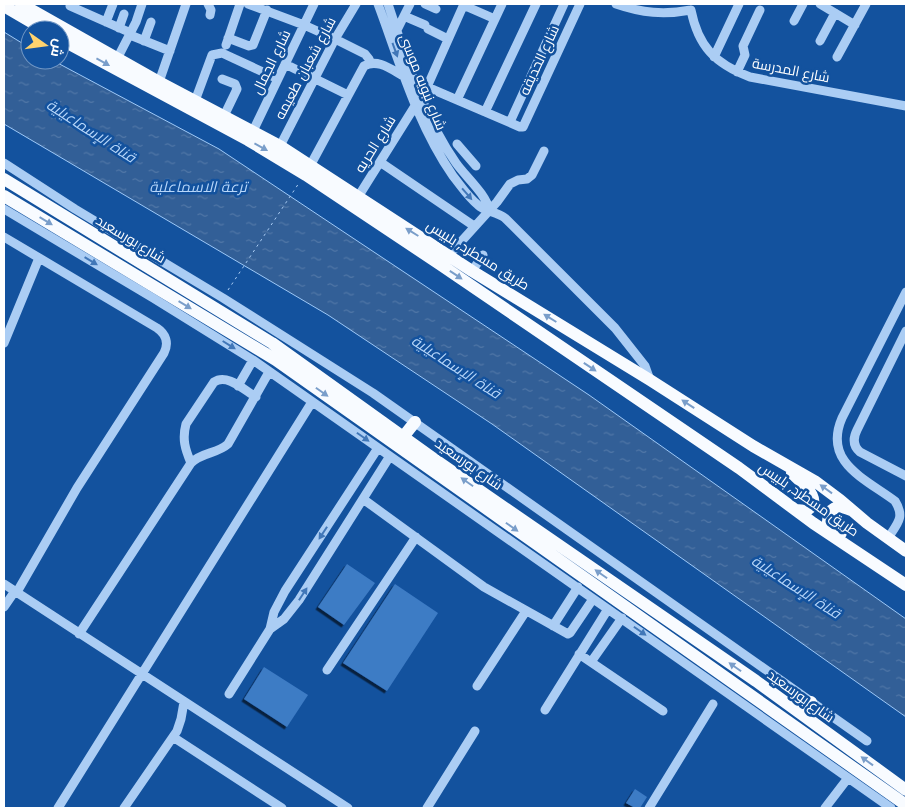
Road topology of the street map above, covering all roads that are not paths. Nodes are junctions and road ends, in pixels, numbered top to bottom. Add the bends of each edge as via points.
1 (113, 4) edge
2 (142, 4) edge
3 (186, 4) edge
4 (208, 4) edge
5 (240, 4) edge
6 (248, 4) edge
7 (314, 4) edge
8 (356, 4) edge
9 (378, 4) edge
10 (388, 4) edge
11 (410, 4) edge
12 (425, 4) edge
13 (463, 4) edge
14 (502, 4) edge
15 (536, 4) edge
16 (564, 4) edge
17 (580, 4) edge
18 (616, 4) edge
19 (738, 4) edge
20 (803, 4) edge
21 (820, 4) edge
22 (865, 4) edge
23 (28, 5) edge
24 (4, 6) edge
25 (74, 6) edge
26 (694, 7) edge
27 (436, 8) dead end
28 (644, 8) edge
29 (267, 10) junction
30 (760, 10) dead end
31 (835, 13) junction
32 (124, 14) dead end
33 (210, 15) dead end
34 (404, 16) junction
35 (494, 19) junction
36 (28, 20) edge
37 (794, 21) dead end
38 (106, 22) junction
39 (151, 22) dead end
40 (304, 25) junction
41 (855, 25) junction
42 (119, 28) junction
43 (397, 30) junction
44 (130, 34) junction
45 (335, 39) junction
46 (448, 39) junction
47 (144, 41) junction
48 (820, 41) dead end
49 (70, 44) edge
50 (170, 51) junction
51 (714, 57) junction
52 (837, 57) dead end
53 (117, 59) junction
54 (370, 63) junction
55 (286, 64) junction
56 (737, 72) junction
57 (404, 76) junction
58 (315, 78) junction
59 (222, 79) dead end
60 (278, 80) junction
61 (159, 82) junction
62 (422, 88) junction
63 (348, 95) junction
64 (457, 100) junction
65 (196, 101) junction
66 (415, 106) junction
67 (906, 106) edge
68 (485, 112) junction
69 (224, 116) junction
70 (510, 122) junction
71 (253, 131) junction
72 (457, 144) dead end
73 (280, 146) junction
74 (544, 151) dead end
75 (467, 156) junction
76 (380, 162) junction
77 (4, 164) edge
78 (456, 164) junction
79 (310, 166) junction
80 (476, 166) dead end
81 (4, 179) edge
82 (4, 196) edge
83 (358, 197) junction
84 (4, 209) edge
85 (489, 210) junction
86 (474, 226) junction
87 (4, 237) edge
88 (448, 255) junction
89 (483, 255) dead end
90 (39, 258) junction
91 (472, 270) junction
92 (906, 292) edge
93 (906, 331) edge
94 (4, 343) edge
95 (253, 360) junction
96 (269, 372) junction
97 (650, 380) junction
98 (238, 386) junction
99 (256, 397) junction
100 (312, 402) junction
101 (415, 422) junction
102 (403, 437) junction
103 (378, 448) junction
104 (390, 456) junction
105 (191, 463) junction
106 (789, 467) junction
107 (906, 476) edge
108 (363, 498) junction
109 (906, 504) edge
110 (340, 507) junction
111 (796, 510) junction
112 (851, 510) junction
113 (352, 515) junction
114 (903, 519) edge
115 (416, 538) junction
116 (888, 538) junction
117 (906, 551) edge
118 (859, 552) junction
119 (4, 584) edge
120 (906, 585) edge
121 (578, 588) junction
122 (16, 592) junction
123 (593, 598) junction
124 (4, 607) edge
125 (608, 609) junction
126 (526, 611) junction
127 (622, 618) junction
128 (553, 626) junction
129 (270, 629) junction
130 (80, 634) junction
131 (579, 654) junction
132 (591, 662) junction
133 (327, 670) dead end
134 (142, 675) junction
135 (477, 686) dead end
136 (229, 694) dead end
137 (184, 702) junction
138 (812, 702) junction
139 (713, 704) dead end
140 (545, 710) dead end
141 (664, 711) dead end
142 (803, 715) junction
143 (475, 731) dead end
144 (173, 737) junction
145 (867, 741) dead end
146 (848, 778) junction
147 (906, 790) edge
148 (906, 805) edge
149 (58, 808) edge
150 (124, 808) edge
151 (282, 808) edge
152 (348, 808) edge
153 (426, 808) edge
154 (649, 808) edge
155 (825, 808) edge
156 (891, 808) edge

1 - 38 street
2 - 44 street
3 - 50 street
4 - 33 street
5 - 29 street via 227,41 252,45
6 - 29 street
7 - 40 street, شارع الجمال
8 - 45 street, شارع شعبان طعيمه
9 -> 57 street, شارع نبويه موسى
10 - 43 street, شارع نبويه موسى
11 - 34 street
12 - 27 street
13 - 35 street
13 - 46 street
14 - 35 street
15 - 68 street
16 - 70 street
17 - 70 street, شارع الحديقه via 523,127
18 - 28 street, شارع المدرسة
19 - 51 street
20 - 37 street
21 - 31 street
22 - 41 street
23 - 53 main road, طريق مسطرد, بلبيس
24 - 36 main road
25 - 38 street
26 - 28 street, شارع المدرسة via 658,14
26 - 51 street, شارع المدرسة via 694,27 702,44
29 - 40 street
30 - 56 street via 743,46 745,54
31 - 41 street
31 - 48 street
32 - 42 street
34 - 43 street
34 - 46 street
35 - 64 street
38 - 42 street
39 - 47 street
40 - 45 street
40 - 55 street, شارع الجمال
41 - 52 street
42 - 44 street
43 - 62 street, شارع نبويه موسى
44 - 47 street
44 - 53 street
45 - 54 street via 365,54
45 - 58 street, شارع شعبان طعيمه
46 - 62 street
47 - 50 street
49 -> 111 main road, طريق مسطرد, بلبيس via 298,170 442,265
50 - 61 street
51 - 56 street, شارع المدرسة
53 - 61 main road, طريق مسطرد, بلبيس
54 - 57 street via 378,63
54 - 63 street via 364,66
55 - 58 street
55 - 60 street, شارع الجمال
56 - 67 street, شارع المدرسة
57 - 66 street, شارع نبويه موسى
58 - 63 street
58 - 73 street, شارع شعبان طعيمه
59 - 69 street via 237,87
60 - 65 street via 222,53 212,55
60 - 71 street, شارع الجمال
61 - 65 main road, طريق مسطرد, بلبيس
62 - 64 street
62 - 78 street, شارع نبويه موسى via 428,116
63 - 79 street
64 - 68 street
65 - 69 main road, طريق مسطرد, بلبيس
66 - 76 street, شارع الحريه
66 -> 85 street, شارع نبويه موسى via 428,136 463,190 478,206
68 - 70 street
69 - 71 main road, طريق مسطرد, بلبيس
71 - 73 main road, طريق مسطرد, بلبيس
72 - 75 street
73 - 79 main road, طريق مسطرد, بلبيس
74 - 85 street via 532,175 510,184
75 - 78 street
75 - 80 street
76 - 83 street, شارع الحريه
76 - 86 street
77 - 101 street via 223,298
78 - 85 street, شارع نبويه موسى via 486,201
79 - 83 main road, طريق مسطرد, بلبيس
81 - 102 main road, شارع بورسعيد via 251,330
82 -> 148 main road, شارع بورسعيد via 276,360
88 -> 83 main road, طريق مسطرد, بلبيس
84 -> 95 street
85 - 86 street
85 - 97 street, شارع نبويه موسى via 505,218 626,340 645,366
86 - 88 street
87 - 90 street
88 - 91 main road, طريق مسطرد, بلبيس
89 - 91 street
90 - 94 street
90 - 122 street via 160,330 166,345
97 -> 91 main road, طريق مسطرد, بلبيس
92 - 114 street via 842,418 836,442 846,464 895,501
93 - 107 street via 857,430 854,443 860,452
95 - 96 street
95 - 98 street
96 - 99 street
96 - 100 street
106 -> 97 main road, طريق مسطرد, بلبيس
98 - 99 street
98 - 105 street via 226,379 216,380 186,424 184,443
99 - 105 street via 228,444
100 -> 103 street
100 - 134 street
101 - 102 main road
101 - 138 street
142 -> 102 main road, شارع بورسعيد
103 - 104 street
103 - 110 street
104 - 108 street
104 - 121 street
105 - 130 street
106 - 111 main road via 814,500 806,511
112 -> 106 main road, طريق مسطرد, بلبيس via 822,486
108 - 113 street
108 - 115 street
109 - 114 street
110 - 113 street
110 -> 129 street via 285,591 274,612
111 - 118 main road, طريق مسطرد, بلبيس
112 - 116 main road, طريق مسطرد, بلبيس
112 - 118 main road via 841,506 832,509 828,522
129 -> 113 street via 292,610
114 - 116 street
115 - 126 street via 484,587
115 - 133 street
116 - 117 main road, طريق مسطرد, بلبيس
118 - 120 main road, طريق مسطرد, بلبيس
119 - 122 street
121 - 123 street
121 - 128 street
122 - 124 street
122 - 130 street
123 - 125 street
123 - 128 street via 570,633
125 - 127 street
125 - 131 street
126 - 128 street
126 - 135 street
127 - 132 street
127 -> 146 street
129 - 136 street
130 - 134 street
131 - 132 street
131 - 140 street
132 - 141 street
134 - 137 street
134 - 149 street
137 - 144 street
137 - 152 street
138 - 142 main road
138 - 145 street
139 - 154 street
147 -> 142 main road, شارع بورسعيد
143 - 153 street
144 - 150 street
144 - 151 street
146 - 155 street
146 - 156 street

